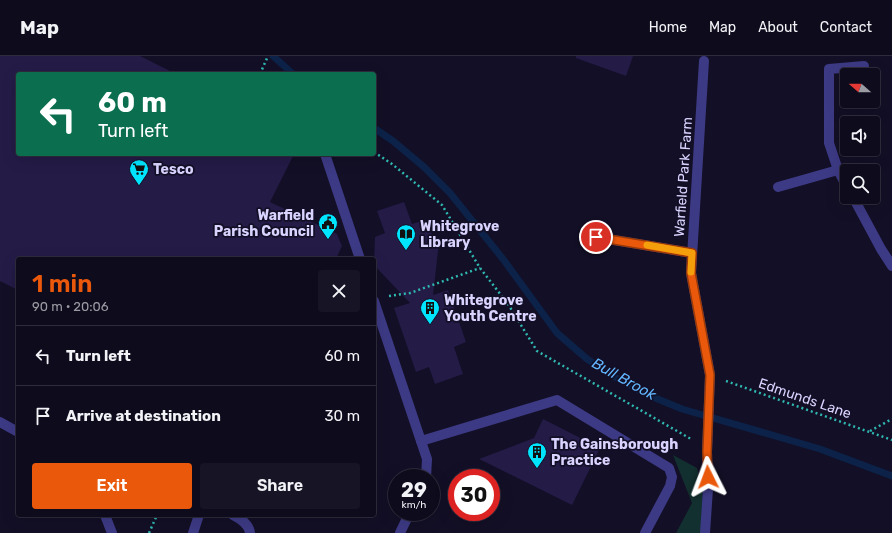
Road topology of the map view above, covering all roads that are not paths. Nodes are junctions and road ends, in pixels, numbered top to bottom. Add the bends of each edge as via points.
1 (704, 61) dead end
2 (864, 66) dead end
3 (326, 156) edge
4 (838, 170) junction
5 (840, 174) edge
6 (778, 187) dead end
7 (857, 204) edge
8 (596, 237) dead end
9 (692, 253) junction
10 (359, 257) edge
11 (892, 266) edge
12 (376, 307) edge
13 (0, 422) edge
14 (16, 431) edge
15 (421, 441) junction
16 (426, 469) edge
17 (105, 517) edge
18 (198, 517) edge
19 (237, 517) edge
20 (406, 521) edge
21 (112, 533) edge
22 (193, 533) edge
23 (250, 533) edge
24 (400, 533) edge
25 (645, 533) edge
26 (705, 533) edge

1 - 9 street, Warfield Park Farm
2 - 4 street via 829,68 829,143
3 - 10 street
4 - 5 street
4 - 6 street
7 - 11 street via 880,249
8 - 9 street
9 - 26 street, Warfield Park Farm via 691,273 710,375
12 - 15 street
13 - 14 street
15 - 16 street via 427,459
15 - 25 street via 557,400 670,468 670,486
17 - 21 street
18 - 22 street
19 - 23 street via 245,523
20 - 24 street

